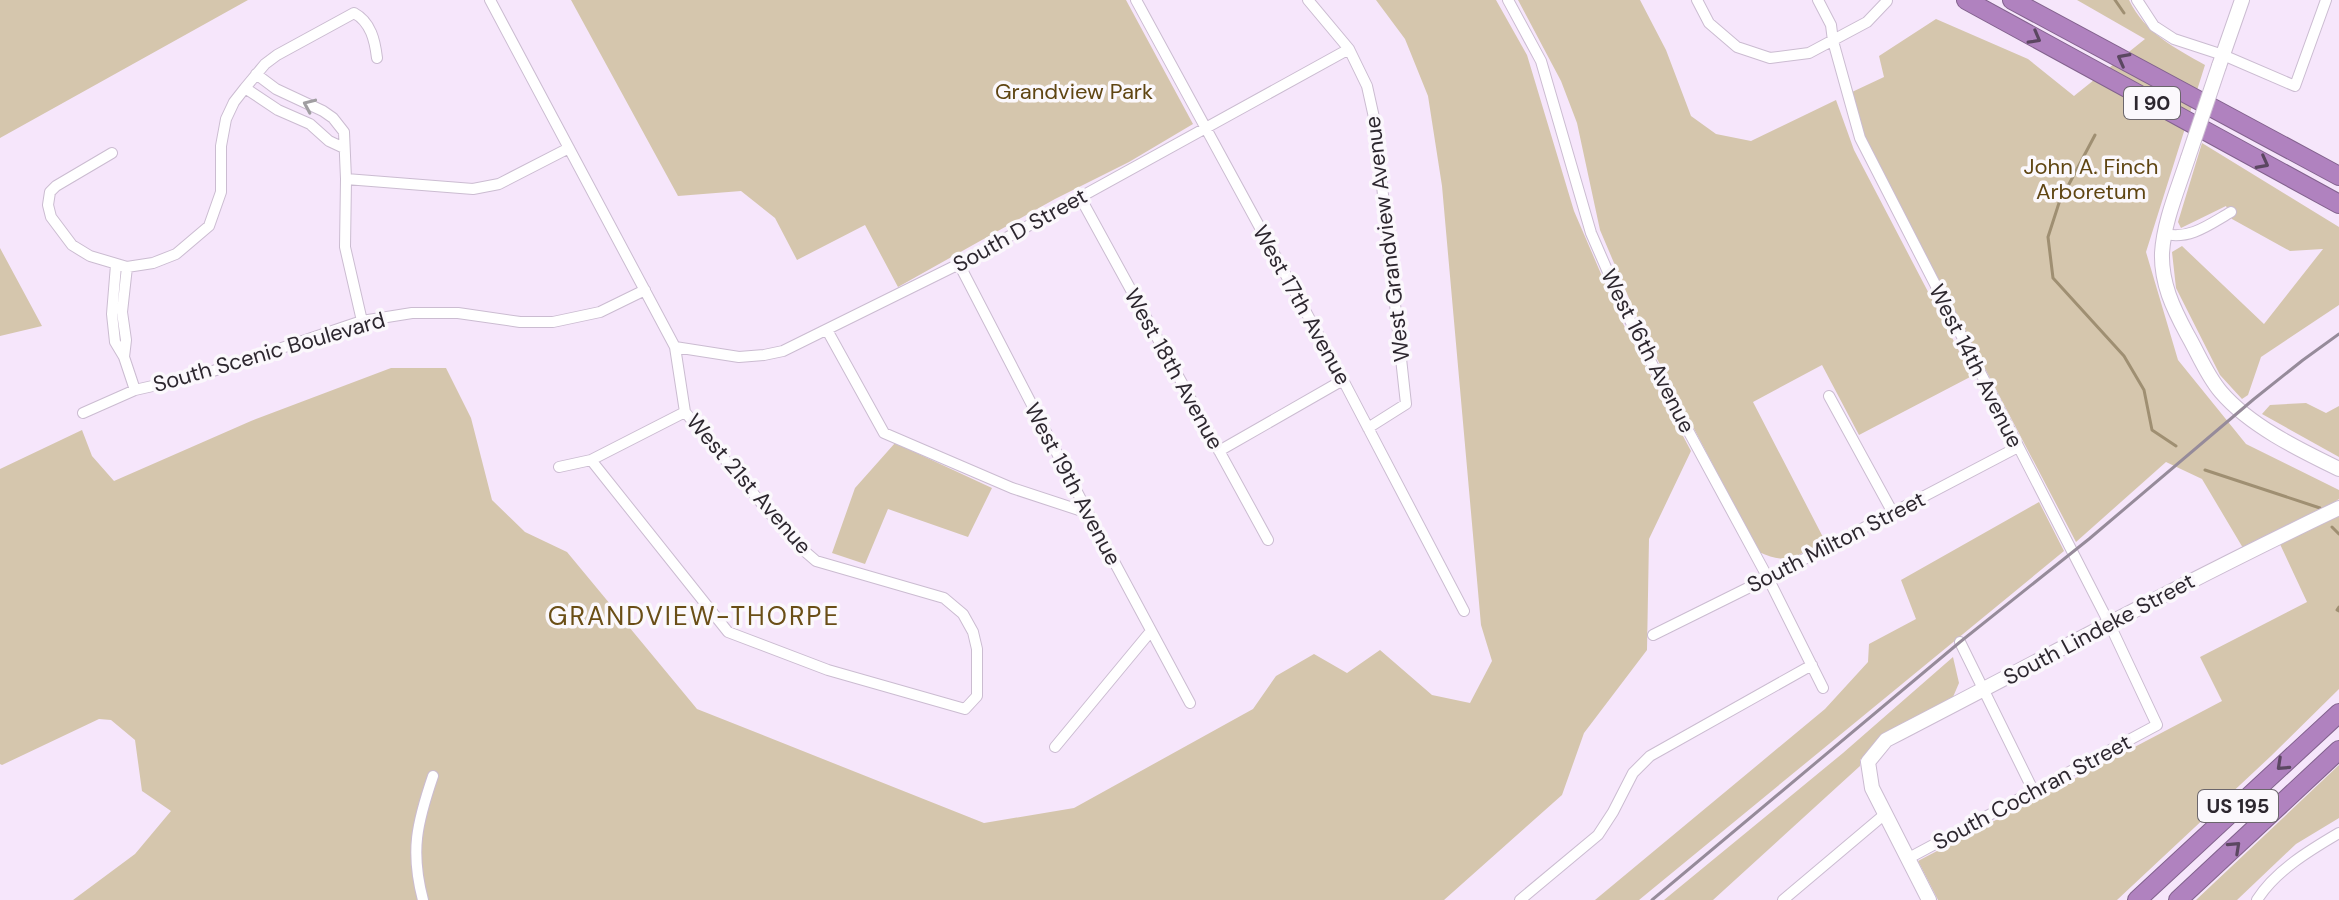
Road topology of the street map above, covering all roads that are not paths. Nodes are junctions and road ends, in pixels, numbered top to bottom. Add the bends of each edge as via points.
1 (490, 0) edge
2 (1136, 0) edge
3 (1308, 0) edge
4 (1508, 0) edge
5 (1697, 0) edge
6 (1818, 0) edge
7 (1966, 0) edge
8 (2012, 0) edge
9 (2137, 0) edge
10 (2242, 0) edge
11 (2326, 0) edge
12 (1887, 1) edge
13 (1833, 41) junction
14 (1349, 49) junction
15 (377, 58) dead end
16 (2221, 60) junction
17 (256, 74) junction
18 (245, 88) junction
19 (1205, 128) junction
20 (344, 148) junction
21 (569, 148) junction
22 (112, 153) dead end
23 (2339, 176) edge
24 (346, 179) junction
25 (1080, 197) junction
26 (2339, 204) edge
27 (2231, 212) dead end
28 (2165, 234) junction
29 (959, 264) junction
30 (122, 266) junction
31 (645, 290) junction
32 (362, 321) junction
33 (827, 330) junction
34 (675, 347) junction
35 (1343, 380) junction
36 (135, 390) junction
37 (1829, 396) dead end
38 (685, 412) junction
39 (83, 413) dead end
40 (1368, 428) junction
41 (2018, 447) junction
42 (1219, 451) junction
43 (591, 460) junction
44 (559, 467) dead end
45 (2339, 469) edge
46 (2339, 508) edge
47 (1088, 513) junction
48 (1893, 513) junction
49 (1268, 540) dead end
50 (1768, 578) junction
51 (1464, 611) dead end
52 (2110, 625) junction
53 (1151, 631) junction
54 (1653, 635) dead end
55 (1960, 642) dead end
56 (1812, 665) junction
57 (1823, 688) dead end
58 (1984, 689) junction
59 (1190, 703) dead end
60 (2339, 713) edge
61 (2157, 725) joint
62 (1055, 747) dead end
63 (2339, 750) edge
64 (433, 776) dead end
65 (2033, 790) junction
66 (1885, 814) junction
67 (2339, 833) edge
68 (1907, 859) junction
69 (423, 900) edge
70 (1520, 900) edge
71 (1783, 900) edge
72 (1929, 900) edge
73 (2137, 900) edge
74 (2178, 900) edge
75 (2257, 900) edge

1 - 21 street, West 21st Avenue
2 - 19 street, West 17th Avenue
3 - 14 street, West Grandview Avenue
4 - 50 street, West 16th Avenue via 1541,61 1591,233 1621,302
5 - 13 street via 1709,23 1737,47 1770,58 1809,53
6 - 13 street, West 14th Avenue
7 -> 26 highway, I 90
23 -> 8 highway, I 90
9 - 16 street via 2154,26
10 - 16 street
11 - 16 street via 2295,86
12 - 13 street via 1867,22
13 - 41 street, West 14th Avenue via 1860,138
14 - 19 street, South D Street
14 - 40 street, West Grandview Avenue via 1367,86 1375,122 1406,404
15 - 17 street via 366,21 354,13 277,55
16 - 28 street, bridge
17 - 18 street
20 -> 17 street via 344,132 333,118
18 - 20 street
18 - 30 street via 226,119 221,192 209,226 176,254
19 - 25 street, South D Street
19 - 35 street, West 17th Avenue
20 - 24 street
21 - 24 street via 499,184 473,189
21 - 31 street, West 21st Avenue
22 - 30 street via 56,186 48,205 72,245
24 - 32 street via 345,247
25 - 29 street, South D Street
25 - 42 street, West 18th Avenue
27 - 28 street via 2189,235
28 - 45 street via 2162,266 2168,293 2216,385 2281,439
29 - 33 street, South D Street
29 - 47 street, West 19th Avenue
30 - 36 street via 112,314 115,342
31 - 32 street, South Scenic Boulevard via 600,312 553,322 458,313
31 - 34 street, West 21st Avenue
32 - 36 street, South Scenic Boulevard via 201,375
33 - 34 street, South D Street via 764,355 739,357
33 - 47 street via 884,433 1012,488
34 - 38 street, West 21st Avenue
35 - 40 street, West 17th Avenue
35 - 42 street
36 - 39 street, South Scenic Boulevard
37 - 48 street
38 - 43 street
38 - 43 street, West 21st Avenue via 816,561 944,598 963,614 977,649 977,696 965,709 828,670 728,632
40 - 51 street, West 17th Avenue
41 - 48 street, South Milton Street
41 - 52 street, West 14th Avenue
42 - 49 street, West 18th Avenue
43 - 44 street
46 - 52 street, South Lindeke Street
47 - 53 street, West 19th Avenue
48 - 50 street, South Milton Street
50 - 54 street, South Milton Street
50 - 56 street, West 16th Avenue
52 - 58 street, South Lindeke Street
52 - 61 street, West 14th Avenue
53 - 59 street, West 19th Avenue
53 - 62 street
55 - 58 street
56 - 57 street, West 16th Avenue
56 - 70 street via 1650,756 1633,773 1598,835
58 - 65 street
58 - 66 street, South Lindeke Street via 1886,740 1868,762 1872,788
60 -> 73 highway, US 195
61 - 65 street, South Cochran Street
74 -> 63 highway, US 195
64 - 69 street via 416,829 416,876
65 - 68 street, South Cochran Street
66 - 68 street
66 - 71 street
67 - 75 street via 2294,863
68 - 72 street

